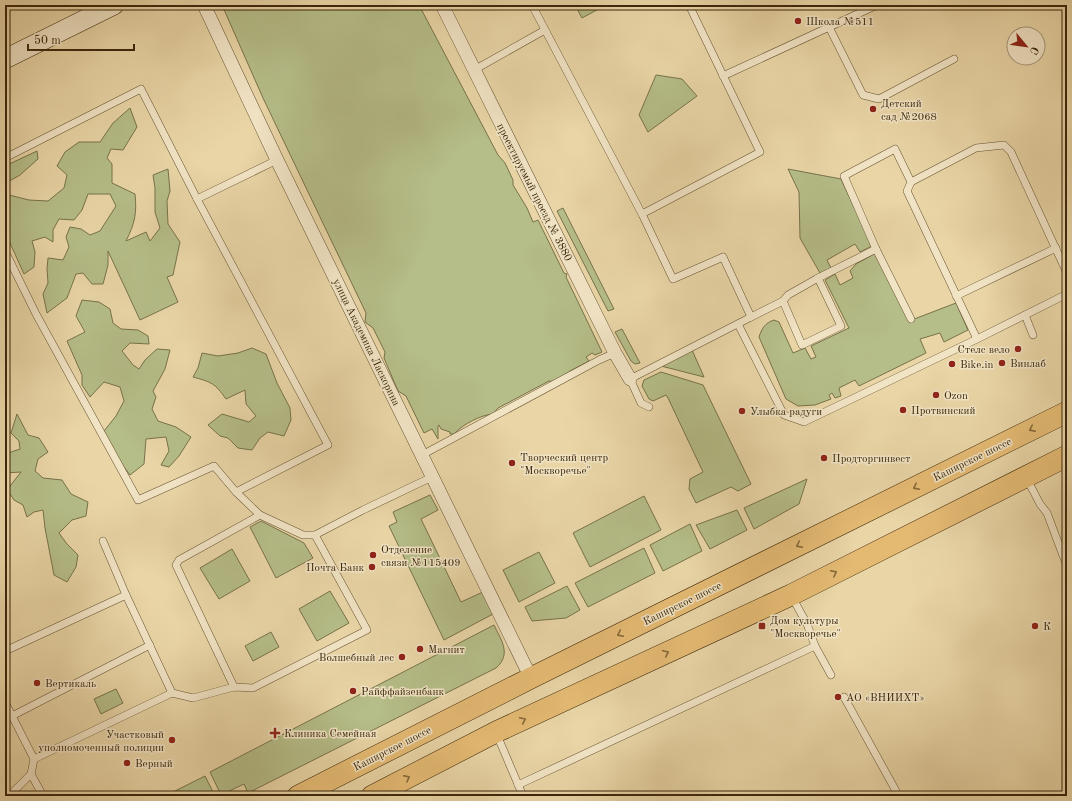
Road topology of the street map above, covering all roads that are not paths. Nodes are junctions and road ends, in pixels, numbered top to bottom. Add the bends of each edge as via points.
1 (114, 5) edge
2 (204, 5) edge
3 (442, 5) edge
4 (532, 5) edge
5 (689, 5) edge
6 (877, 5) edge
7 (829, 27) junction
8 (545, 30) junction
9 (5, 59) edge
10 (954, 59) dead end
11 (474, 70) junction
12 (723, 76) junction
13 (5, 158) edge
14 (277, 160) junction
15 (911, 182) junction
16 (197, 199) junction
17 (642, 214) junction
18 (1056, 248) junction
19 (876, 249) junction
20 (5, 251) edge
21 (1067, 273) edge
22 (818, 278) junction
23 (1067, 294) edge
24 (956, 296) junction
25 (783, 301) junction
26 (1025, 315) junction
27 (751, 317) junction
28 (911, 319) dead end
29 (738, 324) junction
30 (1032, 335) dead end
31 (977, 339) junction
32 (615, 353) junction
33 (630, 379) junction
34 (649, 407) dead end
35 (1067, 412) edge
36 (422, 455) junction
37 (1067, 456) edge
38 (432, 477) junction
39 (1026, 477) junction
40 (236, 492) junction
41 (260, 515) junction
42 (315, 535) junction
43 (103, 541) dead end
44 (1067, 566) edge
45 (791, 594) junction
46 (126, 595) junction
47 (150, 645) junction
48 (815, 646) junction
49 (5, 651) edge
50 (831, 675) dead end
51 (531, 678) junction
52 (234, 687) junction
53 (172, 693) junction
54 (844, 697) dead end
55 (5, 702) edge
56 (12, 716) junction
57 (496, 732) junction
58 (34, 759) junction
59 (31, 774) junction
60 (518, 785) junction
61 (896, 791) dead end
62 (8, 796) edge
63 (43, 796) edge
64 (298, 796) edge
65 (372, 796) edge
66 (522, 796) edge

1 - 9 main road
2 - 14 street, улица Академика Ласкорина
3 - 11 street, проектируемый проезд № 3880
4 - 8 lane
5 - 12 lane
6 - 7 lane
7 - 10 lane via 864,95 879,99
7 - 12 lane
8 - 11 lane
8 - 17 lane
11 - 32 street, проектируемый проезд № 3880
12 - 17 lane via 760,152
13 - 16 lane via 141,89
14 - 16 lane
14 - 36 street, улица Академика Ласкорина
15 - 18 lane via 976,148 1004,145 1011,152
15 - 19 lane via 895,149 844,176
15 - 24 lane via 907,191
16 - 40 lane via 328,445
17 - 27 lane via 673,278 723,257
18 - 21 lane
18 - 24 lane
19 - 22 lane
19 - 28 lane
20 - 40 lane via 36,314 138,500 214,466
22 - 25 lane via 788,295
22 - 25 lane via 841,326 802,345
23 - 26 lane
24 - 31 lane
25 - 27 lane
26 - 30 lane
26 - 31 lane
27 - 29 lane
29 - 31 lane via 784,414 804,422
29 - 33 lane
32 - 33 street, проектируемый проезд № 3880
32 - 36 lane
33 - 34 lane via 641,403
35 -> 51 main road, Каширское шоссе
36 - 38 street, улица Академика Ласкорина
37 - 39 main road
38 - 42 lane
38 - 51 street, улица Академика Ласкорина
39 - 44 lane via 1047,513
45 -> 39 main road
40 - 41 lane
41 - 42 lane via 303,535
41 - 52 lane via 179,560 176,565
42 - 52 lane via 367,630 253,688
43 - 46 lane
45 - 48 lane
57 -> 45 main road
46 - 47 lane
46 - 49 lane
47 - 53 lane
47 - 56 lane
48 - 50 lane
48 - 60 lane
51 - 64 main road, Каширское шоссе
52 - 53 lane via 193,698
53 - 58 lane
54 - 61 lane
55 - 56 lane
56 - 58 lane
57 - 60 lane
65 -> 57 main road
58 - 59 lane
59 - 62 lane
59 - 63 lane
60 - 66 lane

